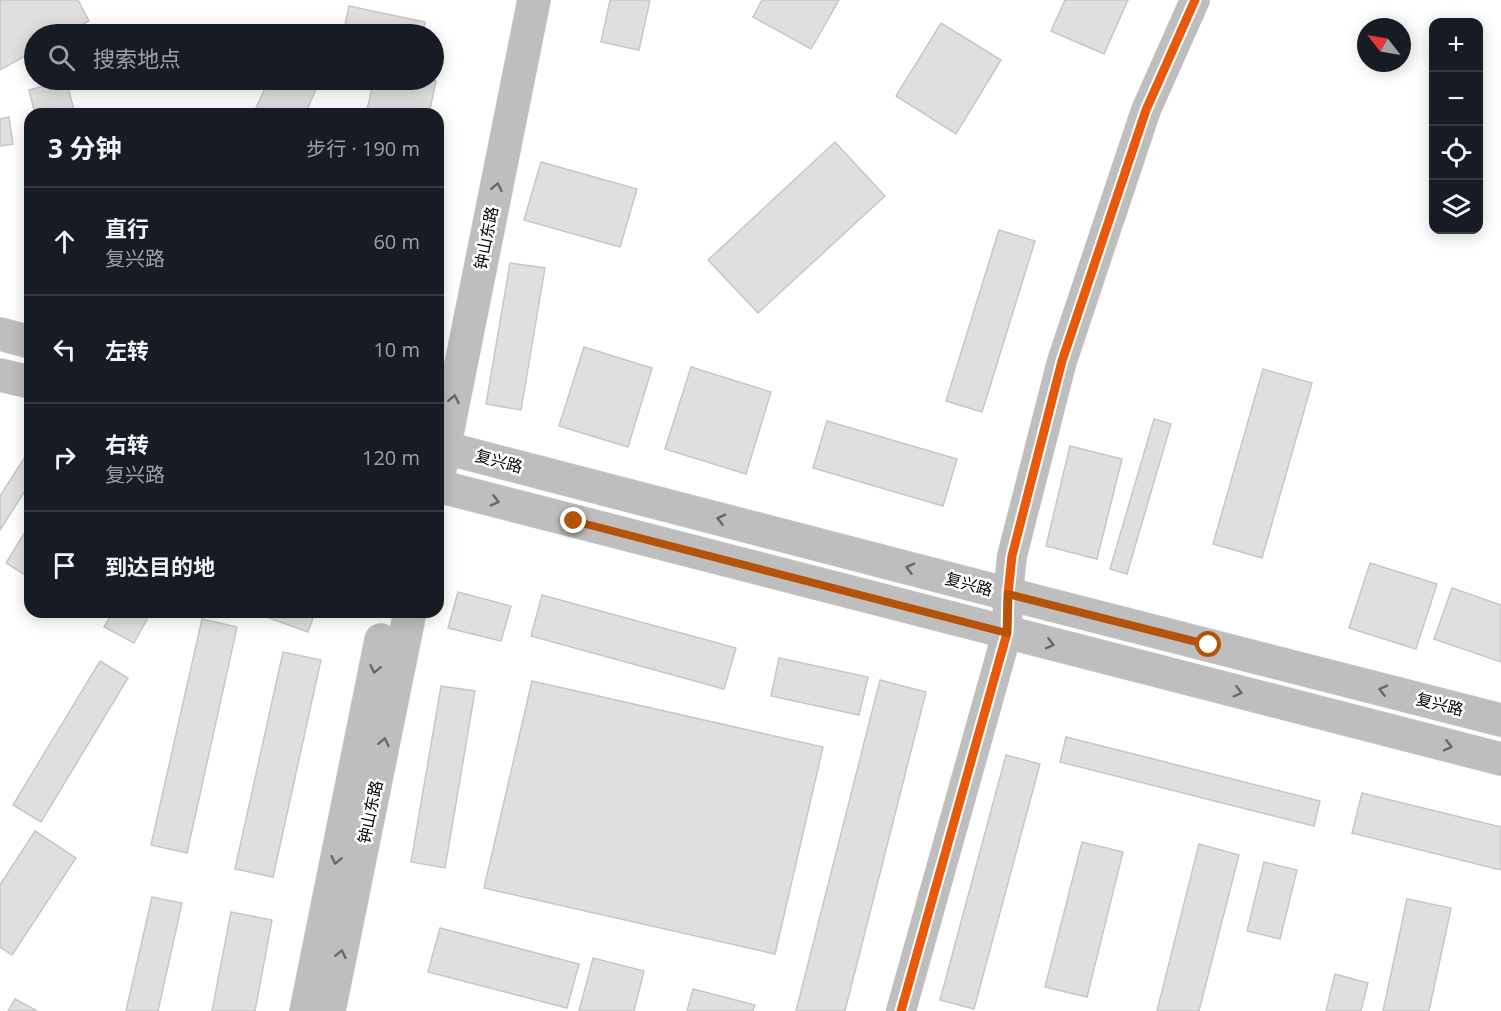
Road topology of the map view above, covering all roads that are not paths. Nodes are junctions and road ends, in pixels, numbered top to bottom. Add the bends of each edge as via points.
1 (512, 0) edge
2 (534, 0) edge
3 (1195, 0) edge
4 (0, 334) edge
5 (444, 339) edge
6 (24, 340) edge
7 (0, 375) edge
8 (24, 381) edge
9 (444, 438) edge
10 (444, 458) edge
11 (444, 488) edge
12 (1008, 594) junction
13 (386, 618) edge
14 (409, 618) edge
15 (1007, 633) junction
16 (1501, 720) edge
17 (1501, 759) edge
18 (306, 1011) edge
19 (329, 1011) edge
20 (901, 1011) edge

1 - 5 main road, 钟山东路
9 -> 2 main road, 钟山东路
3 - 12 street via 1146,110 1062,361 1012,556
4 - 6 main road
7 - 8 main road
12 -> 10 main road, 复兴路
11 -> 15 main road
12 - 15 street
16 -> 12 main road, 复兴路
13 -> 18 main road, 钟山东路
19 -> 14 main road, 钟山东路
15 -> 17 main road
15 - 20 street

